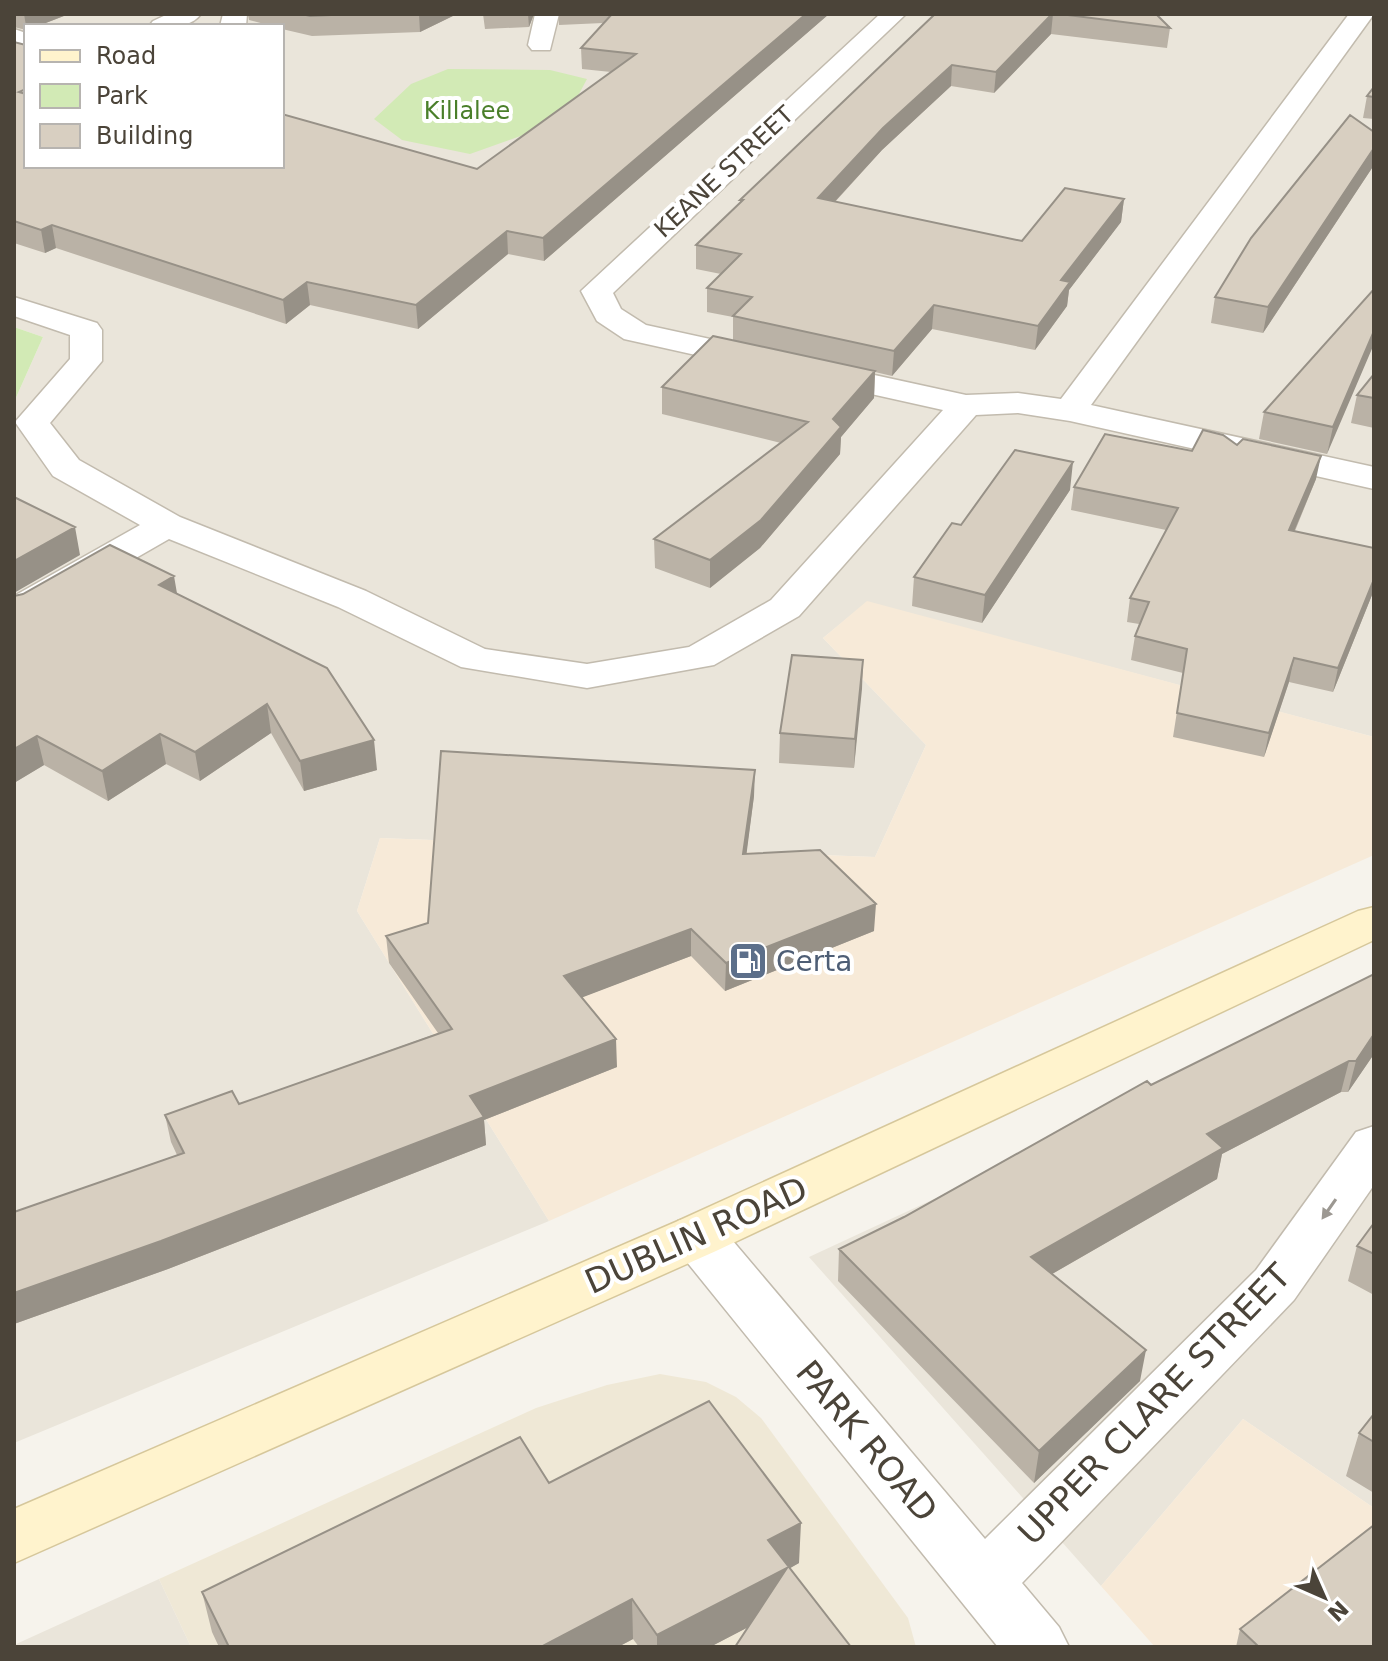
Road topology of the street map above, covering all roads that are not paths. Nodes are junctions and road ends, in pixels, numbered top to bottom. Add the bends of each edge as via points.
1 (189, 14) edge
2 (547, 14) edge
3 (894, 14) edge
4 (1362, 14) edge
5 (166, 24) edge
6 (541, 45) dead end
7 (14, 306) edge
8 (966, 405) junction
9 (1070, 411) junction
10 (1374, 478) edge
11 (167, 525) junction
12 (14, 612) edge
13 (1374, 922) edge
14 (1374, 1145) edge
15 (697, 1236) junction
16 (14, 1537) edge
17 (984, 1581) junction
18 (1037, 1647) edge

1 - 5 street
2 - 6 street
3 - 8 street, KEANE STREET via 597,291 608,314 635,332
4 - 9 street
7 - 11 street via 86,330 86,361 32,422 66,468
8 - 9 street via 1018,403
8 - 11 street via 785,608 700,657 587,676 475,659 352,599
9 - 10 street
11 - 12 street
13 - 15 main road, DUBLIN ROAD
14 -> 17 street, UPPER CLARE STREET via 1275,1285
15 - 16 main road, DUBLIN ROAD
15 - 17 street, PARK ROAD
17 - 18 street, PARK ROAD

